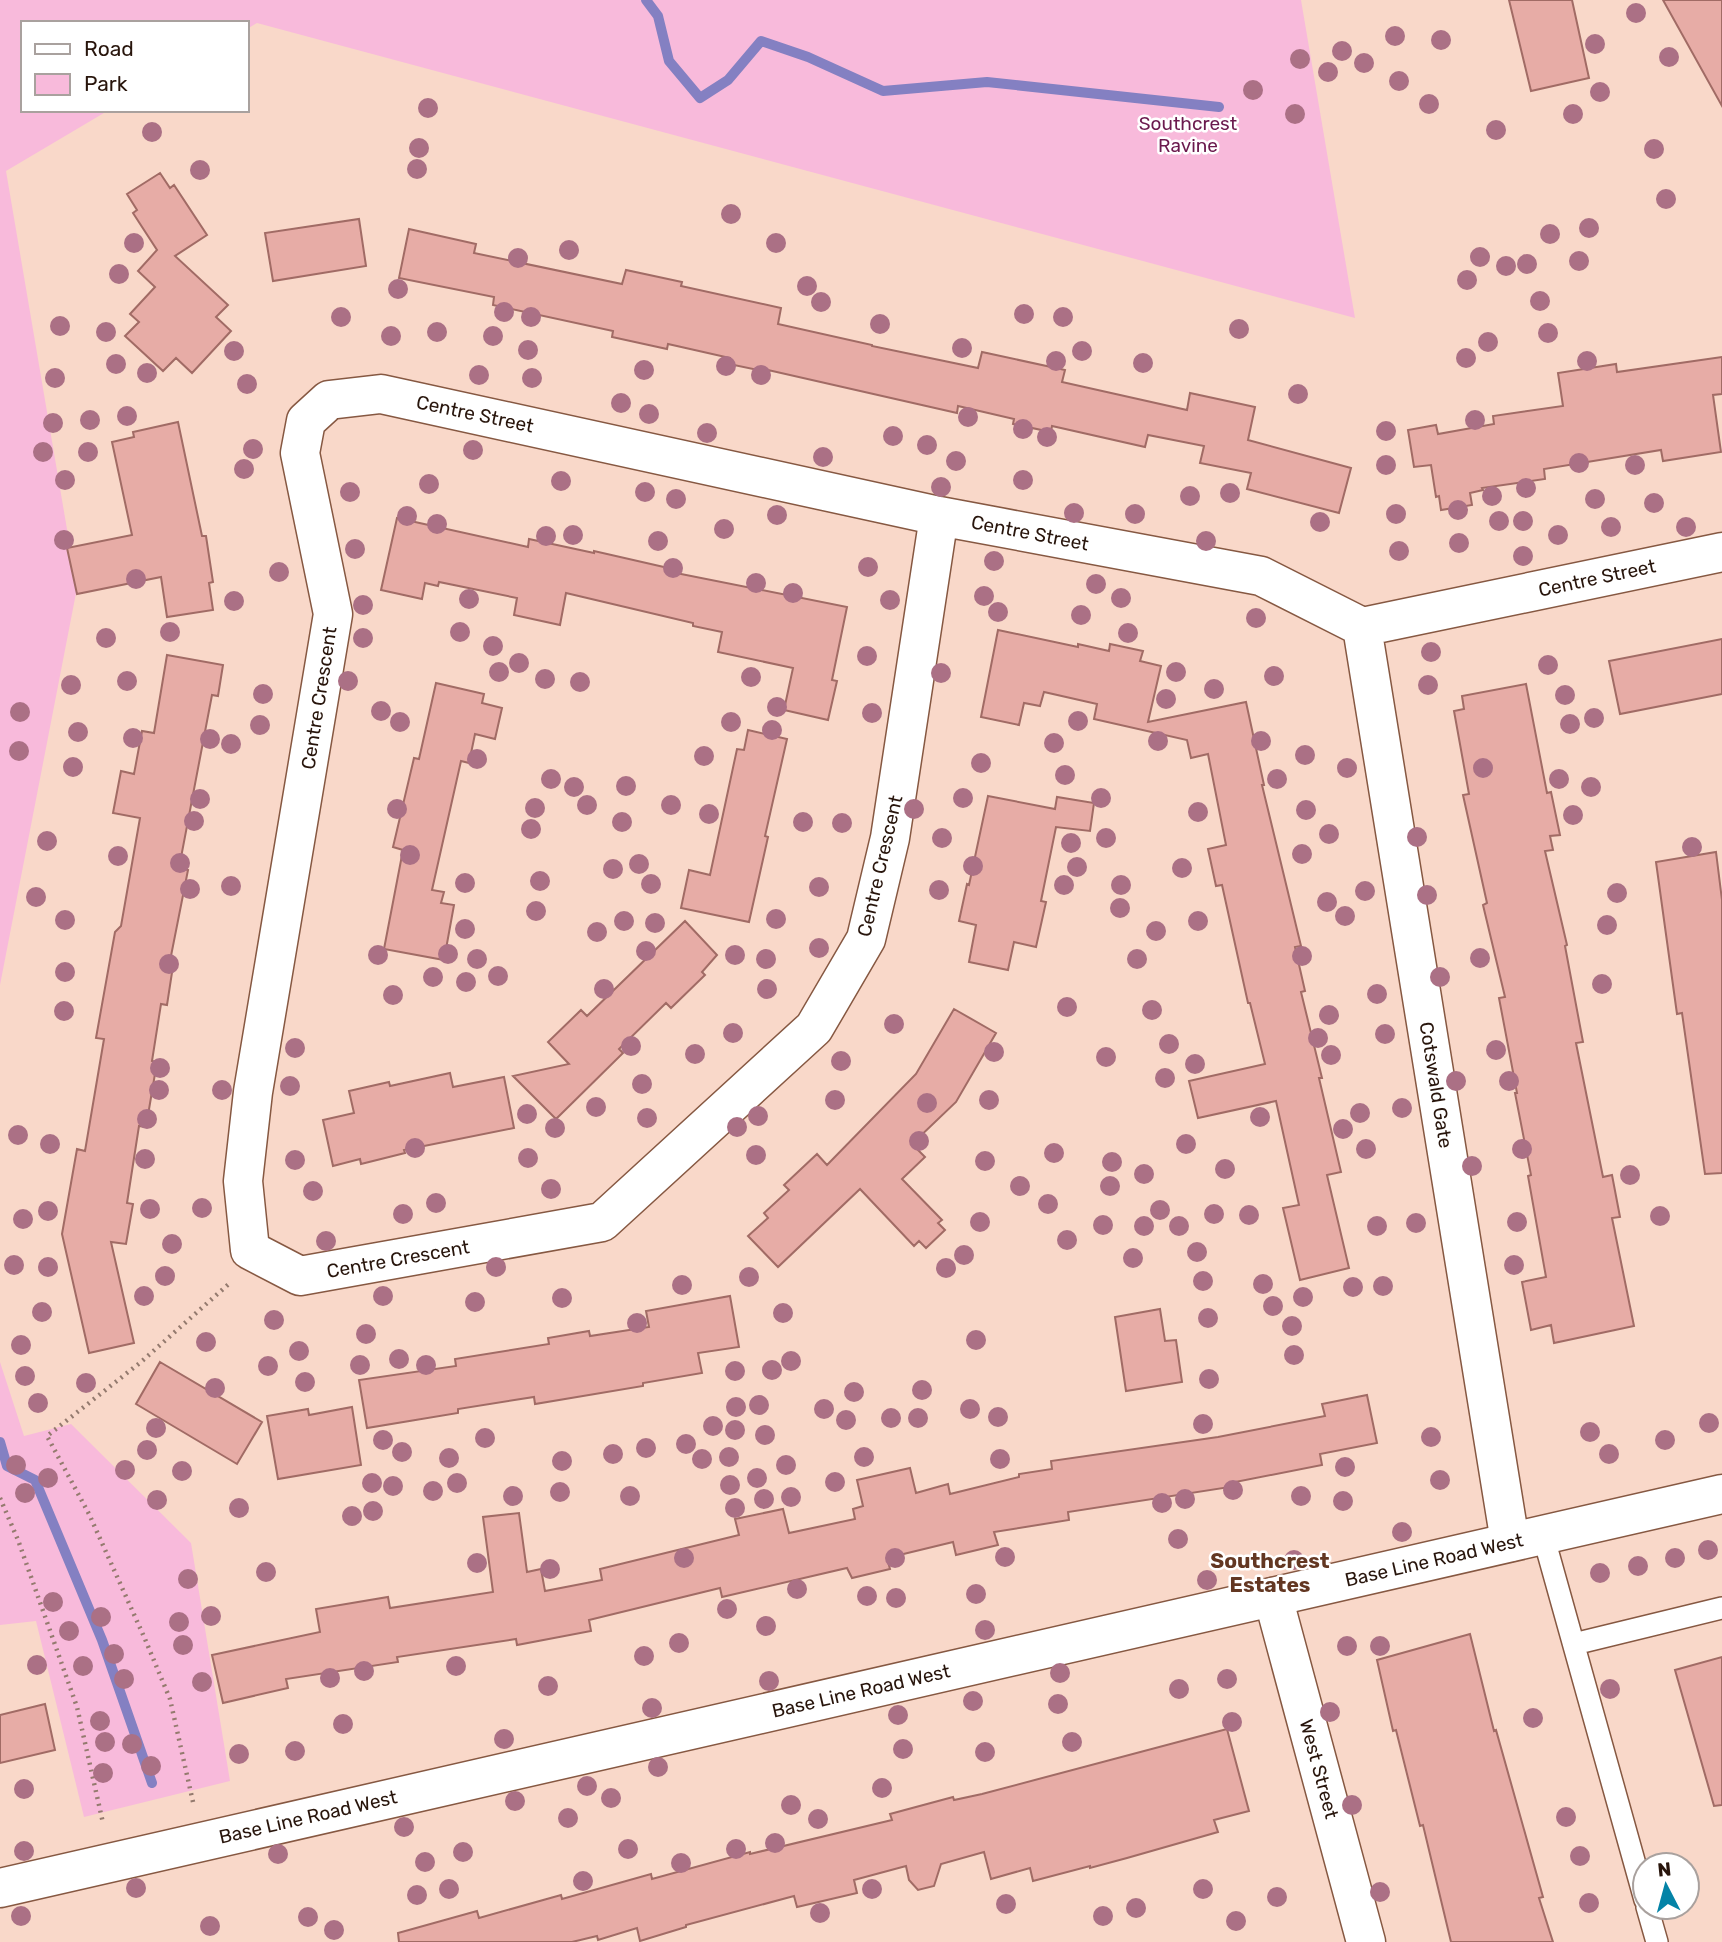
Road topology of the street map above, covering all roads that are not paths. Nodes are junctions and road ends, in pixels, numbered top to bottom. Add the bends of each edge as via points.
1 (329, 400) joint
2 (939, 516) junction
3 (1722, 552) edge
4 (1362, 627) junction
5 (1722, 1494) edge
6 (1527, 1539) junction
7 (1273, 1597) junction
8 (1722, 1608) edge
9 (1574, 1643) junction
10 (1632, 1851) edge
11 (0, 1888) edge
12 (1651, 1921) edge
13 (1366, 1942) edge
14 (1657, 1942) edge

1 - 2 street, Centre Street via 381,394
1 - 2 street, Centre Crescent via 306,421 300,453 333,614 253,1092 243,1181 250,1250 300,1276 602,1222 814,1028 866,939 890,838
2 - 4 street, Centre Street via 1262,576
3 - 4 street, Centre Street
4 - 6 street, Cotswald Gate
5 - 6 street, Base Line Road West
6 - 7 street, Base Line Road West
6 - 9 lane
7 - 11 street, Base Line Road West
7 - 13 street, West Street
8 - 9 lane
9 - 10 lane
12 - 14 lane

